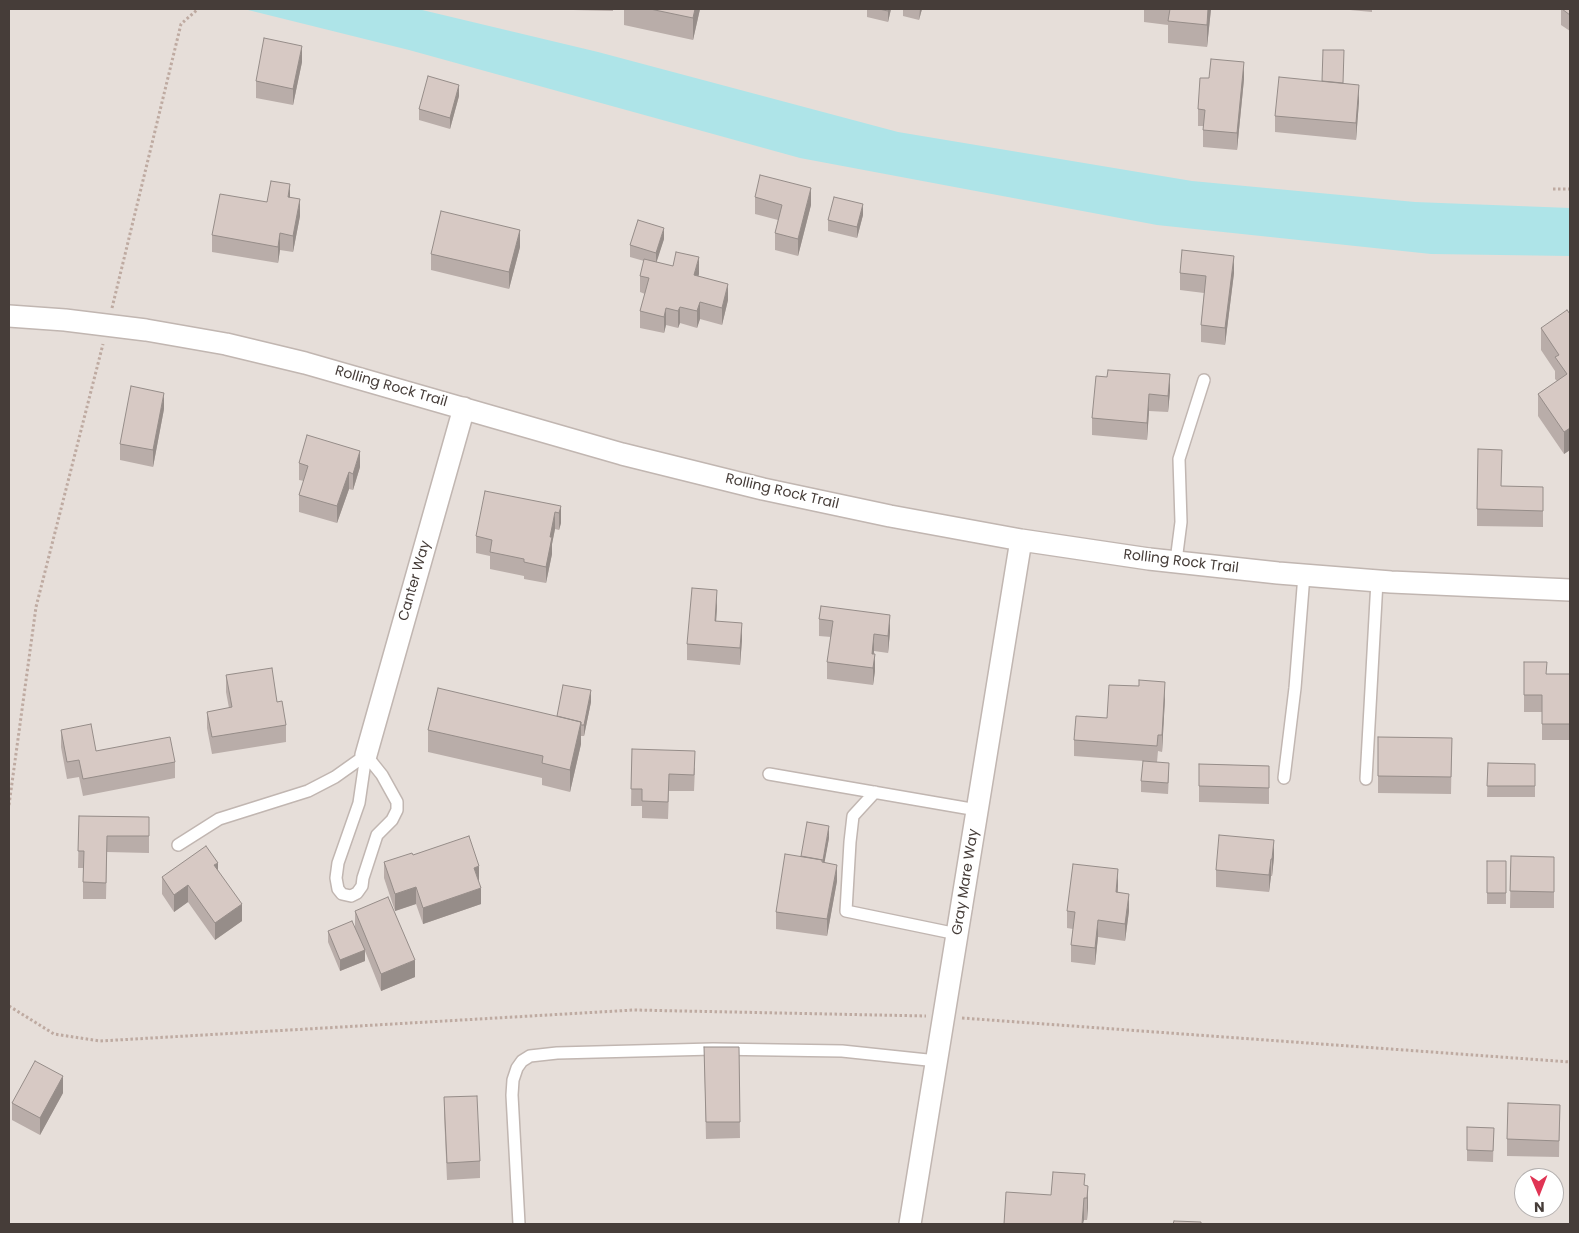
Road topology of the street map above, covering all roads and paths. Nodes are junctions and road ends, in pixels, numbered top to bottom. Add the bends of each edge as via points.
1 (198, 9) edge
2 (1553, 189) dead end
3 (1570, 189) edge
4 (9, 316) edge
5 (108, 325) junction
6 (1204, 380) dead end
7 (464, 408) junction
8 (1021, 540) junction
9 (1176, 561) junction
10 (1304, 575) junction
11 (1377, 581) junction
12 (1570, 590) edge
13 (366, 755) junction
14 (769, 774) dead end
15 (1284, 778) dead end
16 (1366, 779) dead end
17 (875, 792) junction
18 (9, 805) edge
19 (977, 810) junction
20 (178, 845) dead end
21 (957, 934) junction
22 (9, 1006) edge
23 (944, 1016) junction
24 (936, 1061) junction
25 (1570, 1062) edge
26 (519, 1224) edge
27 (910, 1224) edge

1 - 5 path via 181,24
2 - 3 path
4 - 5 street, Rolling Rock Trail
5 - 7 street, Rolling Rock Trail via 226,344
5 - 18 path via 36,607
6 - 9 lane via 1179,459 1181,522
7 - 8 street, Rolling Rock Trail via 622,454 763,489
7 - 13 street, Canter Way
8 - 9 street, Rolling Rock Trail
8 - 19 street, Gray Mare Way
9 - 10 street, Rolling Rock Trail
10 - 11 street, Rolling Rock Trail
10 - 15 lane
11 - 12 street, Rolling Rock Trail
11 - 16 lane
13 - 13 lane via 382,775 397,802 397,810 377,835 362,886 351,896 342,894 336,878 338,863 360,803
13 - 20 lane via 308,792 219,819
14 - 17 lane
17 - 19 lane
17 - 21 lane via 853,816 846,911
19 - 21 street, Gray Mare Way
21 - 23 street, Gray Mare Way
22 - 23 path via 54,1034 100,1041 634,1010
23 - 24 street, Gray Mare Way
23 - 25 path
24 - 26 lane via 842,1051 733,1049 530,1056 516,1068 512,1088
24 - 27 street, Gray Mare Way

